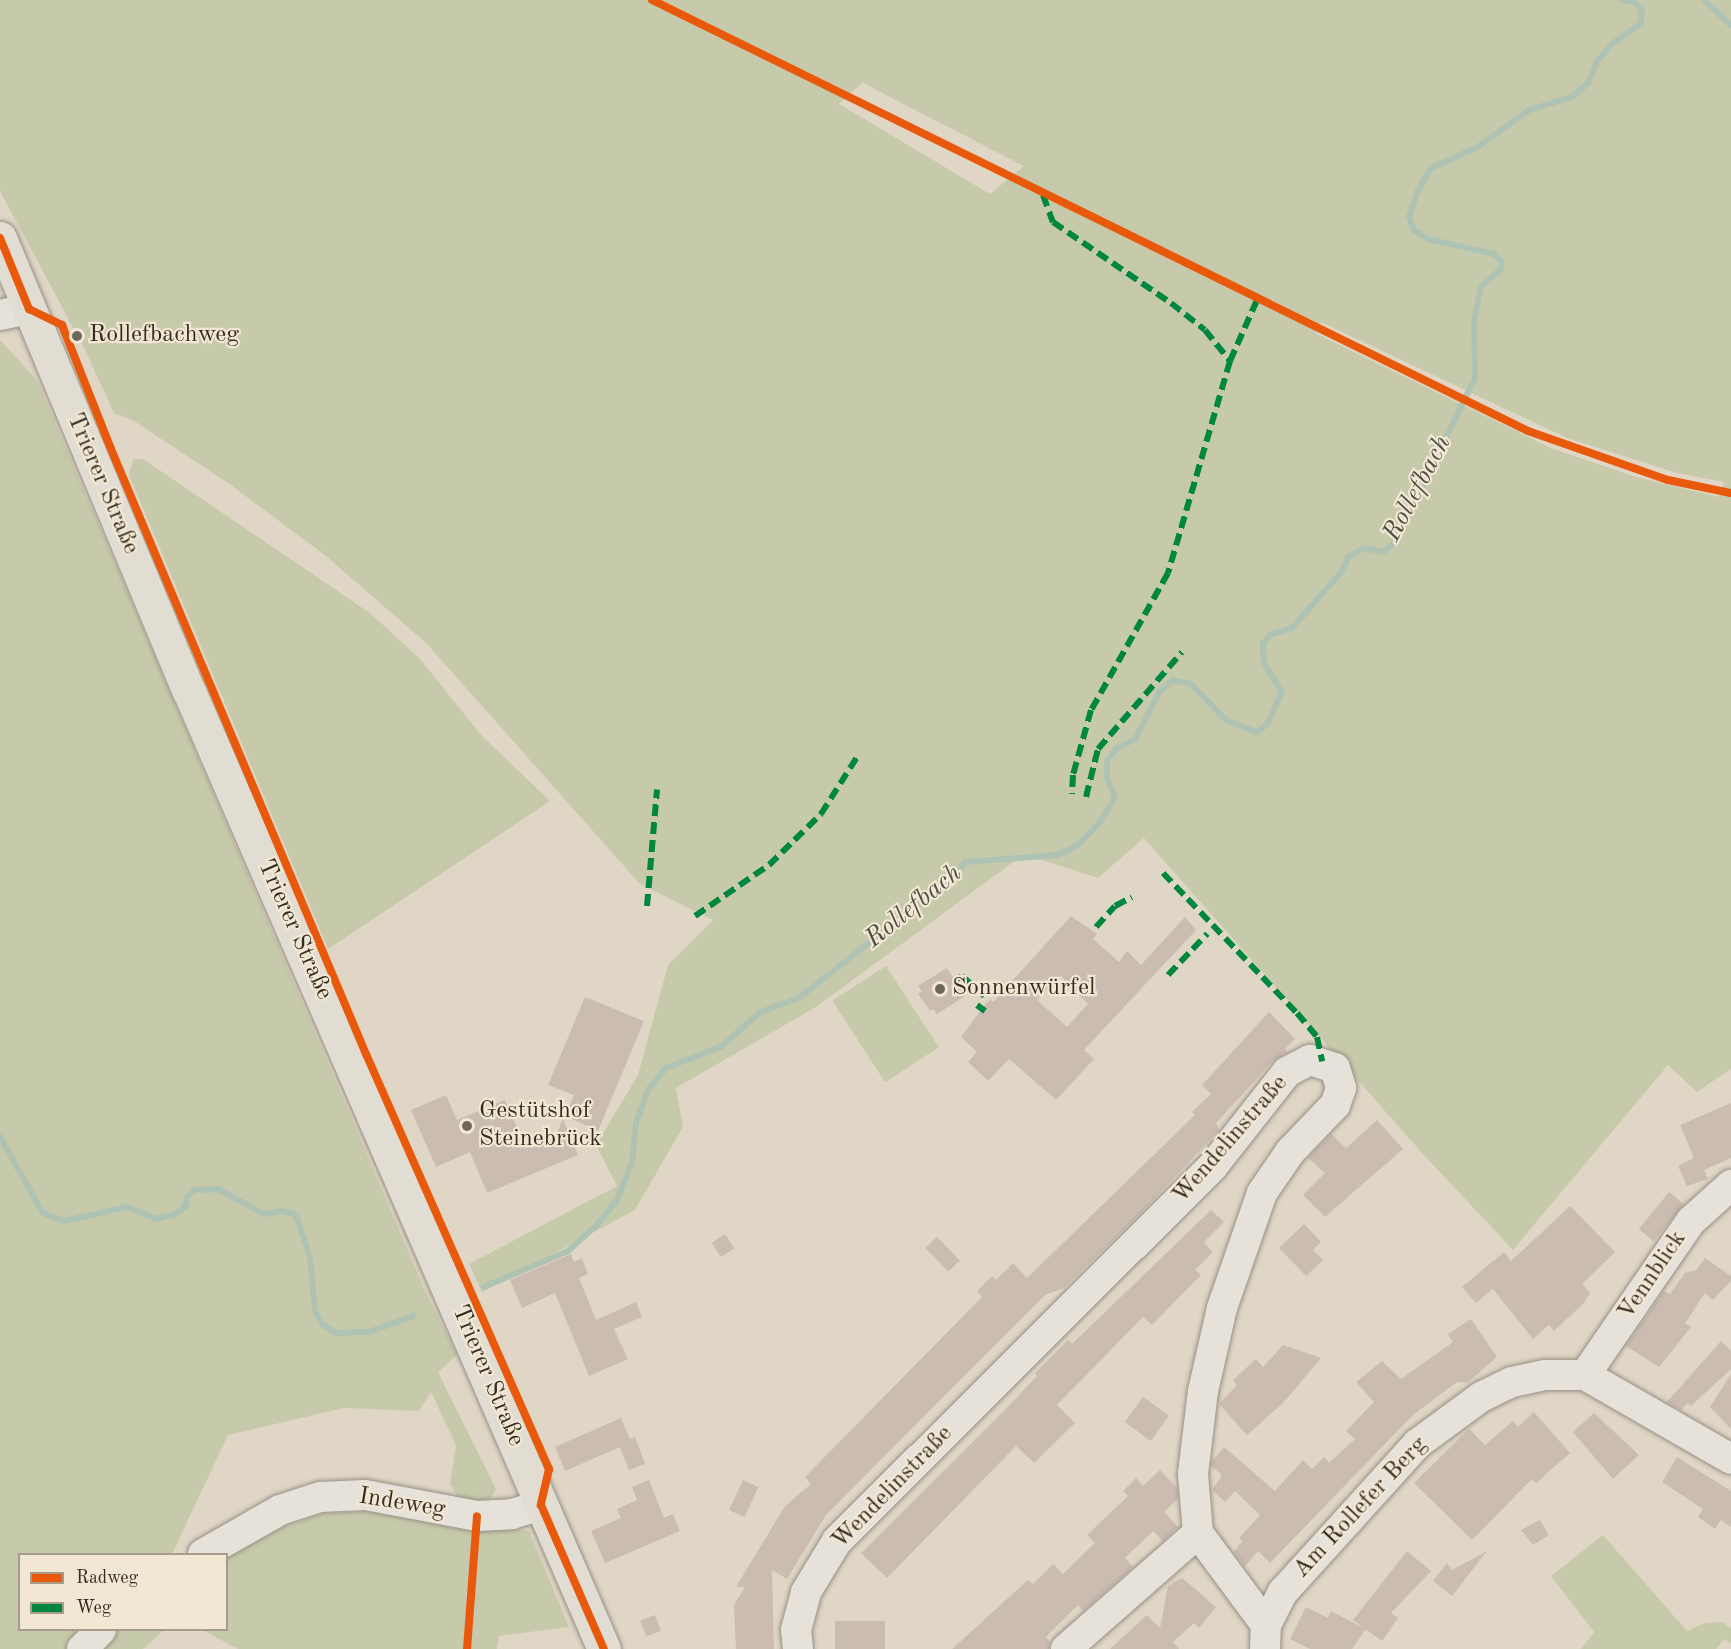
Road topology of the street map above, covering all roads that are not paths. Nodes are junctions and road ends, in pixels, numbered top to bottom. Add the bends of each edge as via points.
1 (0, 238) edge
2 (15, 312) edge
3 (1731, 1185) edge
4 (1585, 1375) junction
5 (1731, 1459) edge
6 (541, 1505) junction
7 (1198, 1533) junction
8 (205, 1553) edge
9 (99, 1631) edge
10 (1265, 1637) edge
11 (82, 1649) edge
12 (604, 1649) edge
13 (798, 1649) edge
14 (1066, 1649) edge

1 - 2 main road, Trierer Straße
2 - 6 main road, Trierer Straße
3 - 4 street, Vennblick via 1690,1221
4 - 5 street, Am Rollefer Berg
4 - 10 street, Am Rollefer Berg via 1546,1375 1512,1382 1481,1397 1417,1444 1283,1592
6 - 8 street, Indeweg via 512,1514 477,1516 365,1495 320,1497 280,1510
6 - 12 main road, Trierer Straße
7 - 10 street
7 - 13 street, Wendelinstraße via 1193,1474 1203,1391 1222,1308 1262,1193 1290,1152 1335,1105 1341,1088 1335,1068 1322,1061 1310,1060 1287,1072 1213,1166 837,1541 806,1592 796,1630
7 - 14 street
9 - 11 street

